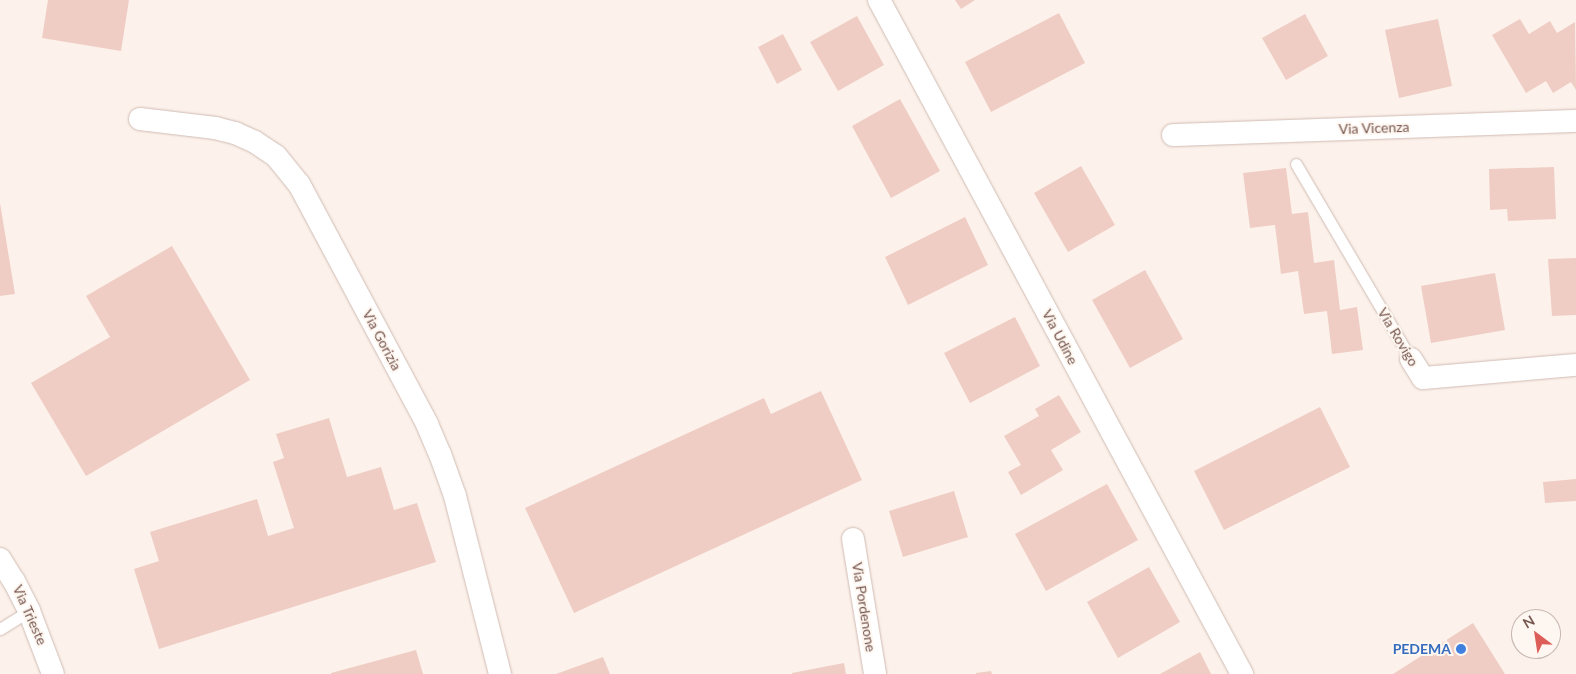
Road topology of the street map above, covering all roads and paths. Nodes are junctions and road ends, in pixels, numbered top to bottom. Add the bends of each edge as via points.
1 (879, 0) edge
2 (140, 119) dead end
3 (1576, 122) edge
4 (1173, 135) dead end
5 (1296, 164) dead end
6 (1412, 359) joint
7 (1576, 365) edge
8 (853, 539) dead end
9 (0, 559) edge
10 (28, 610) junction
11 (0, 630) edge
12 (53, 674) edge
13 (500, 674) edge
14 (876, 674) edge
15 (1242, 674) edge

1 - 15 street, Via Udine
2 - 13 street, Via Gorizia via 235,133 276,156 299,184 440,454 459,511
3 - 4 street, Via Vicenza
5 - 6 lane, Via Rovigo
6 - 7 street, Via Rovigo via 1423,378
8 - 14 street, Via Pordenone
9 - 10 street, Via Trieste
10 - 11 lane
10 - 12 street, Via Trieste

